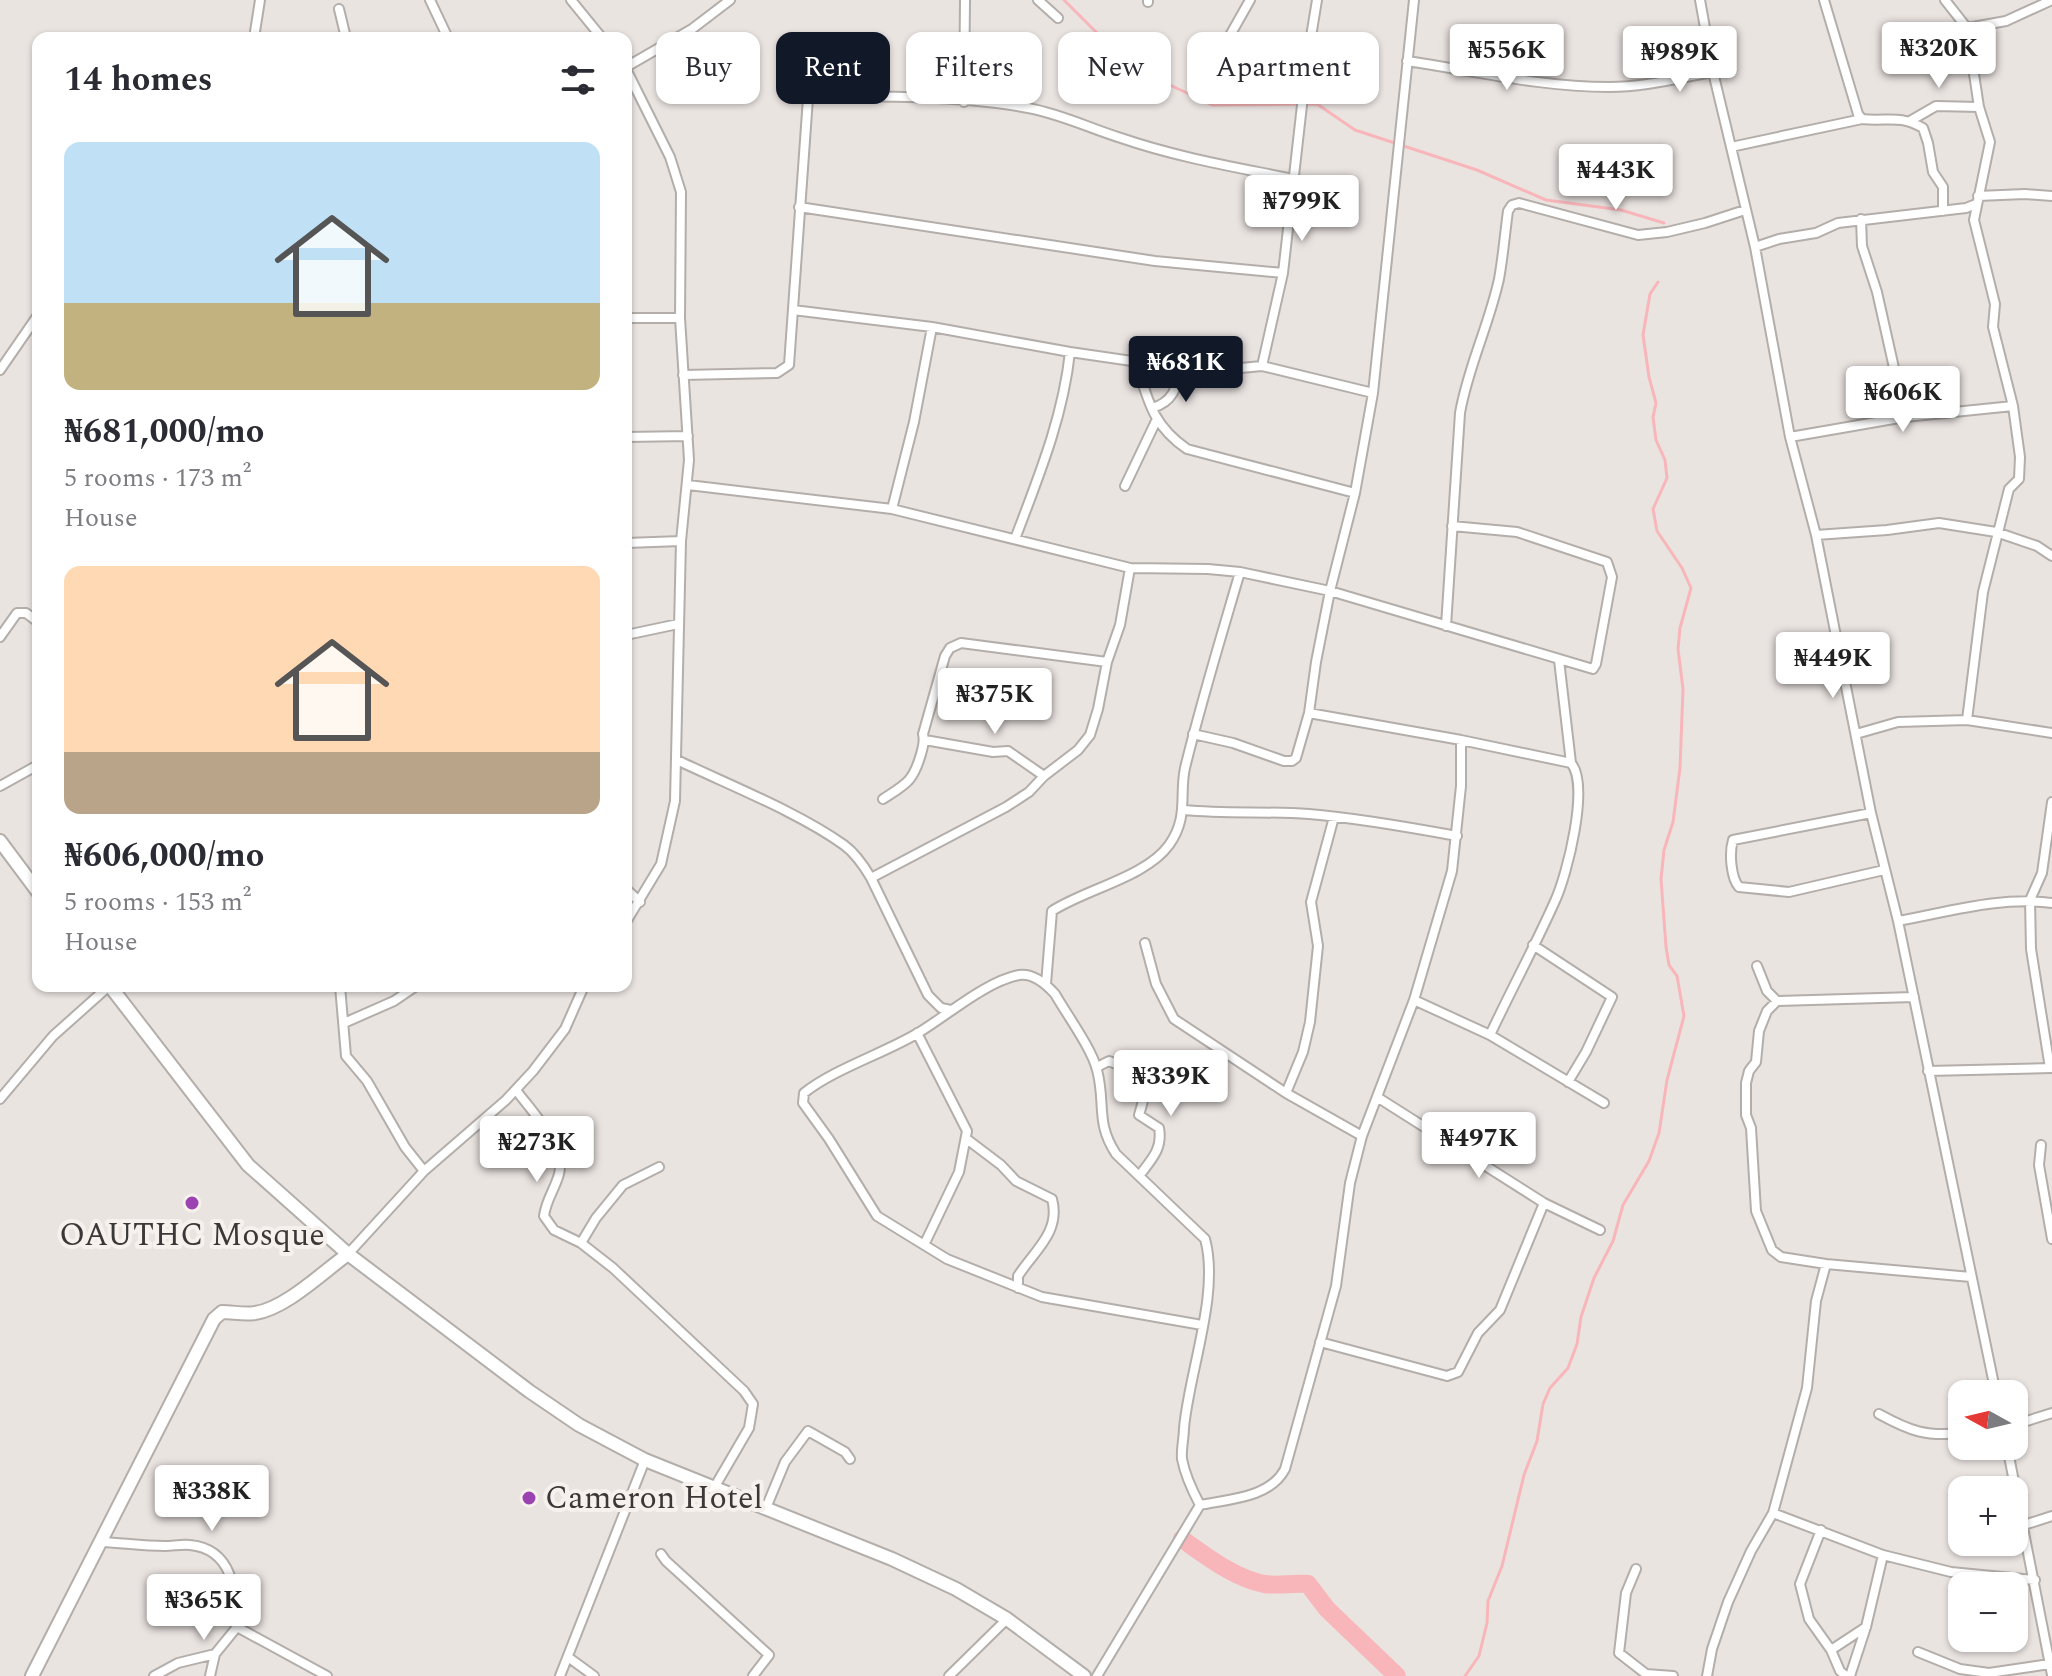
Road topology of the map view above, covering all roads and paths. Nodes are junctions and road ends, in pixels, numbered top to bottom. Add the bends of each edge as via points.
1 (260, 0) edge
2 (430, 0) edge
3 (571, 0) edge
4 (730, 0) edge
5 (965, 0) edge
6 (1038, 0) edge
7 (1250, 0) edge
8 (1317, 0) edge
9 (1414, 0) edge
10 (1700, 0) edge
11 (1708, 0) edge
12 (1824, 0) edge
13 (1945, 0) edge
14 (2052, 0) edge
15 (339, 9) dead end
16 (1058, 18) dead end
17 (1967, 28) junction
18 (255, 32) edge
19 (345, 32) edge
20 (445, 32) edge
21 (597, 32) edge
22 (965, 32) edge
23 (1232, 32) edge
24 (1407, 61) junction
25 (632, 64) edge
26 (1713, 72) junction
27 (632, 80) edge
28 (906, 99) edge
29 (985, 104) edge
30 (1979, 107) junction
31 (1862, 119) junction
32 (1910, 121) junction
33 (1731, 147) junction
34 (1293, 179) junction
35 (2052, 196) edge
36 (1977, 200) junction
37 (799, 207) junction
38 (1966, 208) junction
39 (1745, 210) junction
40 (1943, 211) junction
41 (1861, 219) junction
42 (1974, 220) junction
43 (1755, 247) junction
44 (1283, 273) junction
45 (793, 310) junction
46 (632, 318) edge
47 (680, 318) junction
48 (32, 324) edge
49 (932, 327) junction
50 (1070, 352) junction
51 (1136, 362) junction
52 (1262, 366) junction
53 (1180, 368) junction
54 (0, 370) edge
55 (683, 375) junction
56 (1373, 393) junction
57 (2013, 406) junction
58 (1152, 408) junction
59 (1905, 417) junction
60 (1156, 421) junction
61 (688, 436) junction
62 (632, 437) edge
63 (1790, 437) junction
64 (688, 485) junction
65 (1125, 486) dead end
66 (1355, 493) junction
67 (892, 509) junction
68 (1452, 526) junction
69 (1996, 532) junction
70 (1816, 535) junction
71 (1015, 539) junction
72 (681, 541) junction
73 (632, 543) edge
74 (2052, 556) edge
75 (1130, 568) junction
76 (1240, 572) junction
77 (1330, 591) junction
78 (32, 618) edge
79 (678, 624) junction
80 (1446, 626) junction
81 (632, 634) edge
82 (0, 637) edge
83 (1559, 660) junction
84 (1107, 662) junction
85 (1309, 713) junction
86 (1967, 720) junction
87 (2052, 733) edge
88 (1193, 734) junction
89 (1856, 734) junction
90 (925, 740) junction
91 (1461, 740) junction
92 (677, 760) junction
93 (1571, 763) junction
94 (32, 768) edge
95 (1044, 776) junction
96 (0, 786) edge
97 (883, 799) dead end
98 (2052, 802) edge
99 (1184, 810) junction
100 (1871, 813) junction
101 (1334, 817) junction
102 (1457, 836) junction
103 (0, 841) edge
104 (1884, 870) junction
105 (871, 878) junction
106 (32, 884) edge
107 (632, 895) edge
108 (2030, 900) junction
109 (640, 902) junction
110 (2052, 903) edge
111 (632, 913) edge
112 (1898, 921) junction
113 (1145, 943) dead end
114 (1533, 945) junction
115 (1757, 966) dead end
116 (1046, 984) junction
117 (103, 992) edge
118 (115, 992) edge
119 (341, 992) edge
120 (407, 992) edge
121 (581, 992) edge
122 (1914, 997) junction
123 (1414, 1000) junction
124 (1777, 1001) junction
125 (951, 1010) junction
126 (344, 1023) junction
127 (917, 1033) junction
128 (1490, 1035) junction
129 (1097, 1067) junction
130 (2051, 1068) edge
131 (1928, 1071) junction
132 (1568, 1082) junction
133 (516, 1090) junction
134 (1286, 1093) junction
135 (1377, 1097) junction
136 (0, 1099) edge
137 (1604, 1103) dead end
138 (1362, 1136) junction
139 (968, 1140) junction
140 (2041, 1145) dead end
141 (659, 1167) dead end
142 (424, 1171) junction
143 (1139, 1176) junction
144 (1544, 1203) junction
145 (1600, 1230) dead end
146 (2052, 1239) edge
147 (581, 1243) junction
148 (925, 1243) junction
149 (348, 1254) junction
150 (1826, 1264) junction
151 (1971, 1277) junction
152 (1018, 1288) junction
153 (1202, 1325) junction
154 (1320, 1342) junction
155 (1993, 1380) edge
156 (2052, 1413) edge
157 (1879, 1414) dead end
158 (2028, 1421) edge
159 (1948, 1433) edge
160 (850, 1459) dead end
161 (645, 1460) junction
162 (714, 1488) junction
163 (1200, 1505) junction
164 (766, 1508) junction
165 (1773, 1513) junction
166 (2052, 1516) edge
167 (2028, 1524) edge
168 (1821, 1530) junction
169 (103, 1542) junction
170 (2028, 1545) edge
171 (661, 1554) dead end
172 (1883, 1555) junction
173 (1636, 1569) dead end
174 (2035, 1580) junction
175 (1007, 1619) junction
176 (237, 1627) junction
177 (1866, 1627) junction
178 (1831, 1650) junction
179 (1918, 1652) dead end
180 (215, 1654) junction
181 (568, 1657) junction
182 (2050, 1664) junction
183 (2052, 1675) edge
184 (32, 1676) edge
185 (154, 1676) edge
186 (210, 1676) edge
187 (327, 1676) edge
188 (560, 1676) edge
189 (594, 1676) edge
190 (753, 1676) edge
191 (949, 1676) edge
192 (1084, 1676) edge
193 (1097, 1676) edge
194 (1673, 1676) edge
195 (1707, 1676) edge
196 (1848, 1676) edge

1 - 18 street
2 - 20 street
3 - 21 street
4 - 25 street
5 - 22 street
6 - 16 street
7 - 23 street
8 - 34 street
9 - 24 street
10 - 11 street
10 - 26 street
12 - 31 street
13 - 17 street
14 - 17 street via 2006,21
15 - 19 street
17 - 30 street
24 - 26 street via 1610,87
24 - 56 street
26 - 33 street
27 - 47 street via 681,192
28 - 37 street via 808,98
29 - 34 street via 1072,119 1175,154
30 - 32 street via 1936,106
30 - 36 street via 1990,142
31 - 32 street
31 - 33 street
32 - 40 street via 1926,135 1933,172 1943,187
33 - 39 street
34 - 44 street
35 - 36 street
36 - 38 street
36 - 42 street
37 - 44 street via 1155,261
37 - 45 street
38 - 40 street
38 - 42 street
39 - 43 street
39 - 68 street via 1638,235 1512,205 1498,280 1465,388
40 - 41 street
41 - 43 street
41 - 59 street via 1862,246
42 - 57 street
43 - 63 street
44 - 52 street
45 - 49 street
45 - 55 street via 789,365 783,370
46 - 47 street
47 - 55 street
48 - 54 street
49 - 50 street
49 - 67 street
50 - 51 street
50 - 71 street via 1057,425
51 - 53 street
51 - 58 street
52 - 53 street
52 - 56 street
53 - 58 street via 1172,396
55 - 61 street
56 - 66 street
57 - 59 street
57 - 69 street via 2019,479 2009,489
58 - 60 street
59 - 63 street
60 - 65 street
60 - 66 street via 1187,449
61 - 62 street
61 - 64 street
63 - 70 street
64 - 67 street
64 - 72 street
66 - 77 street
67 - 71 street
68 - 80 street
68 - 83 street via 1517,532 1607,562 1612,577 1596,664 1588,669
69 - 70 street via 1939,523
69 - 74 street
69 - 86 street
70 - 89 street
71 - 75 street
72 - 73 street
72 - 79 street
75 - 76 street
75 - 84 street
76 - 77 street
76 - 88 street
77 - 80 street
77 - 85 street
78 - 82 street via 17,613
79 - 81 street
79 - 92 street
80 - 83 street
83 - 93 street
84 - 90 street via 961,643 945,656
84 - 95 street via 1090,735
85 - 88 street via 1292,761
85 - 91 street
86 - 87 street
86 - 89 street via 1898,722
88 - 99 street via 1184,774
89 - 100 street
90 - 95 street via 1008,751
90 - 97 street via 916,774
91 - 93 street
91 - 102 street
92 - 105 street via 845,846
92 - 109 street via 670,832 661,864
93 - 114 street via 1578,779 1571,850 1557,899
94 - 96 street
95 - 105 street via 1006,807
98 - 108 street via 2042,873
99 - 101 street
99 - 116 street via 1169,845 1142,867 1052,911
100 - 104 street
100 - 104 street via 1733,840 1734,881 1739,887 1789,892
101 - 102 street
101 - 134 street via 1311,902 1318,946 1310,1022
102 - 123 street via 1444,907
103 - 106 main road
104 - 112 street
105 - 125 street via 928,995
107 - 109 street
108 - 110 street
108 - 112 street
108 - 130 street via 2031,949
109 - 111 street
112 - 122 street
113 - 134 street via 1156,984 1174,1019
114 - 128 street
114 - 132 street via 1612,997
115 - 124 street
116 - 125 street via 1023,974
116 - 129 street
117 - 136 street via 53,1036
118 - 149 main road via 248,1165
119 - 126 street
120 - 126 street
121 - 133 street via 565,1029
122 - 124 street
122 - 131 street
123 - 128 street
123 - 135 street
124 - 150 street via 1759,1031 1756,1062 1746,1083 1756,1211 1772,1250 1781,1257
125 - 127 street
126 - 142 street via 346,1056
127 - 139 street
127 - 148 street via 809,1089 803,1103 877,1216
128 - 132 street
129 - 143 street via 1106,1138
129 - 143 street via 1109,1061 1135,1070 1146,1082 1139,1115 1159,1128 1161,1140
130 - 131 street
131 - 151 street
132 - 137 street
133 - 142 street
133 - 147 street via 560,1151 559,1174 544,1216 554,1230
134 - 138 street
135 - 138 street
135 - 144 street
138 - 154 street via 1336,1286
139 - 148 street via 959,1172
139 - 152 street via 1016,1181 1052,1199 1056,1214 1051,1229 1018,1276
140 - 146 street via 2039,1165
141 - 147 street via 623,1185
142 - 149 street
143 - 153 street via 1205,1239 1209,1272
144 - 145 street
144 - 154 street via 1500,1310 1478,1333 1458,1372 1447,1376
147 - 162 street via 753,1404 749,1428
148 - 152 street via 947,1259
149 - 161 main road via 579,1425
149 - 169 main road via 266,1310 222,1312 214,1319
150 - 151 street
150 - 165 street via 1816,1301 1807,1388
151 - 155 street
152 - 153 street via 1042,1297
153 - 163 street via 1182,1457
154 - 163 street via 1278,1482
156 - 158 street
157 - 159 street via 1924,1434
160 - 164 street via 808,1431 785,1462
161 - 162 main road
161 - 181 street
162 - 164 main road
163 - 193 street
164 - 175 main road via 931,1577
165 - 168 street
165 - 195 street via 1728,1602
166 - 167 street
168 - 172 street
168 - 178 street via 1800,1584 1809,1619
169 - 176 street via 212,1550 224,1560 236,1598
169 - 184 main road
170 - 174 street
171 - 190 street via 769,1655
172 - 174 street via 1951,1572
172 - 177 street
173 - 194 street via 1626,1593 1619,1653 1646,1674
174 - 182 street
175 - 191 street
175 - 192 main road
176 - 180 street
176 - 187 street
177 - 178 street
177 - 196 street
178 - 196 street
179 - 182 street via 1960,1669 1989,1673
180 - 185 street via 178,1663
180 - 186 street
181 - 188 street
181 - 189 street
182 - 183 street

